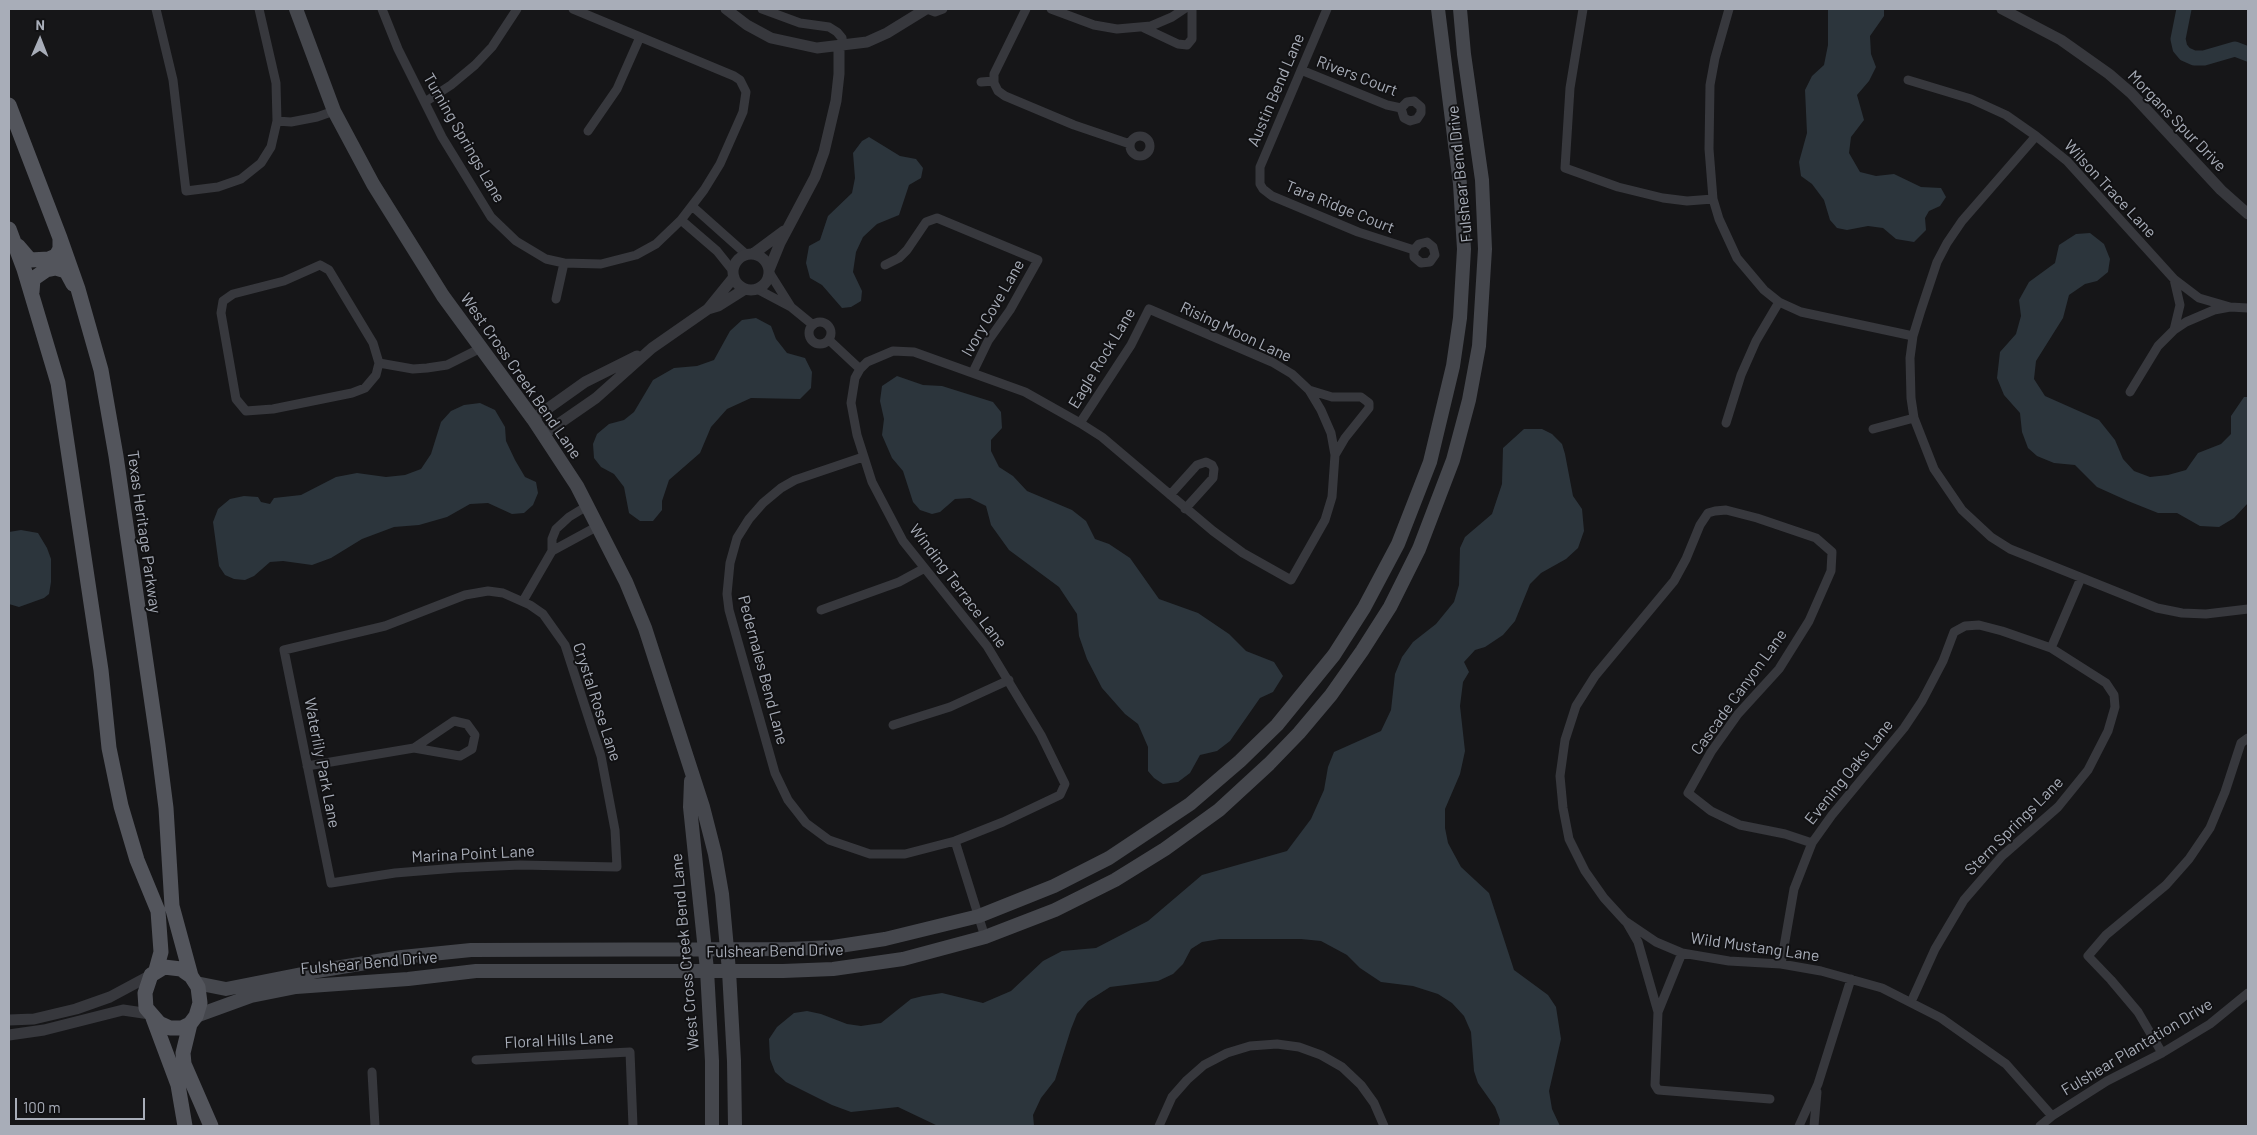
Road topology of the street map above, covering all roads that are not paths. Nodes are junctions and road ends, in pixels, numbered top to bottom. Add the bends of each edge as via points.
1 (156, 9) edge
2 (259, 9) edge
3 (296, 9) edge
4 (382, 9) edge
5 (517, 9) edge
6 (573, 9) edge
7 (726, 9) edge
8 (762, 9) edge
9 (926, 9) edge
10 (943, 9) edge
11 (1026, 9) edge
12 (1051, 9) edge
13 (1184, 9) edge
14 (1192, 9) edge
15 (1326, 9) edge
16 (1438, 9) edge
17 (1460, 9) edge
18 (1582, 9) edge
19 (1729, 9) edge
20 (2002, 9) edge
21 (1144, 28) junction
22 (640, 37) junction
23 (839, 47) junction
24 (1301, 70) junction
25 (1908, 80) dead end
26 (994, 81) junction
27 (981, 82) dead end
28 (425, 102) junction
29 (9, 105) edge
30 (1401, 108) dead end
31 (334, 111) junction
32 (277, 121) junction
33 (588, 131) dead end
34 (2036, 136) junction
35 (1130, 144) dead end
36 (1260, 184) joint
37 (1713, 199) junction
38 (692, 206) junction
39 (2248, 214) edge
40 (681, 220) junction
41 (788, 228) junction
42 (9, 229) edge
43 (60, 238) junction
44 (1464, 249) junction
45 (1485, 249) junction
46 (1414, 250) dead end
47 (750, 255) junction
48 (564, 263) junction
49 (885, 265) dead end
50 (769, 271) junction
51 (734, 274) junction
52 (2174, 279) junction
53 (751, 289) junction
54 (32, 294) junction
55 (79, 294) junction
56 (556, 299) dead end
57 (1779, 302) junction
58 (791, 307) junction
59 (2230, 307) junction
60 (2248, 308) edge
61 (708, 309) junction
62 (1149, 309) joint
63 (813, 325) junction
64 (2174, 330) junction
65 (1913, 336) junction
66 (828, 340) junction
67 (481, 348) junction
68 (652, 348) junction
69 (379, 363) junction
70 (860, 369) junction
71 (974, 372) junction
72 (1309, 390) junction
73 (2130, 392) dead end
74 (1914, 418) junction
75 (533, 419) junction
76 (1080, 423) junction
77 (1726, 423) dead end
78 (1873, 429) dead end
79 (544, 434) junction
80 (1335, 455) junction
81 (863, 458) junction
82 (1170, 495) junction
83 (588, 506) junction
84 (1185, 509) junction
85 (598, 526) junction
86 (1395, 548) junction
87 (552, 552) junction
88 (1832, 552) joint
89 (1415, 558) junction
90 (923, 569) junction
91 (2081, 578) junction
92 (523, 601) junction
93 (2248, 609) edge
94 (820, 610) dead end
95 (2051, 648) junction
96 (284, 650) joint
97 (1009, 680) junction
98 (893, 724) dead end
99 (2247, 739) edge
100 (414, 748) junction
101 (1240, 761) junction
102 (308, 766) junction
103 (691, 775) junction
104 (1255, 777) junction
105 (1064, 778) joint
106 (955, 841) junction
107 (1812, 843) junction
108 (617, 867) joint
109 (331, 883) joint
110 (979, 916) junction
111 (1625, 921) junction
112 (985, 937) junction
113 (705, 949) junction
114 (473, 950) junction
115 (727, 950) junction
116 (1682, 953) junction
117 (1781, 964) junction
118 (707, 970) junction
119 (476, 971) junction
120 (729, 971) junction
121 (154, 972) junction
122 (193, 979) junction
123 (1851, 979) junction
124 (2248, 993) edge
125 (1911, 1002) junction
126 (1658, 1012) junction
127 (151, 1016) junction
128 (9, 1020) edge
129 (193, 1020) junction
130 (9, 1035) edge
131 (2162, 1053) junction
132 (476, 1060) dead end
133 (372, 1072) dead end
134 (1818, 1084) junction
135 (1770, 1098) dead end
136 (2052, 1116) junction
137 (185, 1126) edge
138 (211, 1126) edge
139 (375, 1126) edge
140 (633, 1126) edge
141 (712, 1126) edge
142 (735, 1126) edge
143 (1159, 1126) edge
144 (1384, 1126) edge
145 (1799, 1126) edge
146 (1814, 1126) edge
147 (2040, 1126) edge

1 - 32 street via 173,80 186,191 218,187 241,179 261,163 271,147
2 - 32 street via 276,83
3 - 31 main road, West Cross Creek Bend Lane
4 - 28 street, Turning Springs Lane
5 - 28 street via 492,47 475,65
6 - 22 street
7 - 23 street via 770,38 817,48
8 - 23 street via 800,23 829,27 842,38 843,44
9 - 10 street via 936,12
9 - 23 street via 867,42
11 - 26 street
12 - 21 street via 1102,27
13 - 21 street
14 - 21 street via 1192,38 1187,44 1178,44
15 - 24 street, Austin Bend Lane
16 - 44 main road, Fulshear Bend Drive via 1459,174
17 - 45 main road, Fulshear Bend Drive via 1482,180
18 - 37 street via 1570,88 1565,168 1618,187 1663,198 1687,201
19 - 37 street via 1710,85 1708,149
20 - 39 street, Morgans Spur Drive via 2060,40 2116,80
22 - 33 street via 617,90
22 - 38 street, Turning Springs Lane via 734,76 744,86 744,112 720,164
23 - 41 street via 839,74 831,127 815,177
24 - 30 street, Rivers Court
24 - 36 street, Austin Bend Lane via 1260,167
25 - 34 street, Wilson Trace Lane via 1971,99 2006,115
26 - 27 street
26 - 35 street via 998,91 1005,96 1081,128
28 - 48 street, Turning Springs Lane via 491,217 531,252
29 - 43 main road, Texas Heritage Parkway
31 - 32 street via 291,122
31 - 67 main road, West Cross Creek Bend Lane via 406,239
34 - 52 street, Wilson Trace Lane via 2067,161
34 - 65 street via 1962,221 1947,243 1932,275
36 - 46 street, Tara Ridge Court via 1272,196 1358,232
37 - 57 street via 1718,219 1737,258 1764,290
38 - 40 street, Turning Springs Lane
38 - 47 street
40 - 48 street, Turning Springs Lane via 656,244 636,256 601,264
40 - 51 street via 717,251
41 - 47 street
41 - 50 street
42 - 43 main road via 22,253 30,260 56,256
42 - 54 main road
43 - 55 main road, Texas Heritage Parkway
44 - 45 main road
44 - 86 main road, Fulshear Bend Drive via 1457,340 1445,407 1422,486
45 - 89 main road, Fulshear Bend Drive via 1481,328 1469,400 1447,481
47 - 50 street via 763,259
47 - 51 street via 737,261
48 - 56 street
49 - 71 street, Ivory Cove Lane via 907,250 926,222 937,218 1038,260 1014,304 988,341
50 - 53 street via 766,282
50 - 58 street
51 - 53 street via 740,286
51 - 61 street
52 - 59 street, Wilson Trace Lane via 2199,298
52 - 64 street, Wilson Trace Lane via 2180,305
53 - 58 street
53 - 61 street
54 - 55 main road via 33,280 46,270 56,268 66,271
54 - 121 main road via 58,383 101,670 109,748 134,851 158,911 161,952
55 - 122 main road, Texas Heritage Parkway via 101,370 116,456 166,808 172,906
57 - 65 street via 1810,314
57 - 77 street via 1741,375
58 - 63 street
59 - 60 street
59 - 64 street via 2199,316
61 - 68 street
62 - 72 street, Rising Moon Lane via 1272,362
62 - 76 street, Eagle Rock Lane via 1126,353
63 - 66 street via 819,322 828,326 831,332
63 - 66 street via 810,332 814,342 821,344
64 - 73 street via 2158,346
65 - 74 street via 1910,374
66 - 70 street
67 - 69 street via 447,365 427,368
67 - 75 main road, West Cross Creek Bend Lane
68 - 75 street via 586,382
68 - 79 street via 596,398
69 - 69 street via 373,343 334,278 320,265 295,277 233,294 223,301 221,313 236,398 246,410 273,409 352,393 371,382
70 - 71 street via 883,354 902,350
70 - 81 street, Winding Terrace Lane via 851,403
71 - 76 street via 1025,392
72 - 80 street, Rising Moon Lane via 1331,433
72 - 80 street via 1332,397 1361,397 1369,403 1369,408
74 - 78 street
74 - 91 street via 1934,469 1962,510 1991,537 2010,549
75 - 79 main road, West Cross Creek Bend Lane
76 - 82 street
79 - 83 main road, West Cross Creek Bend Lane
80 - 84 street, Rising Moon Lane via 1332,497 1325,520 1291,580 1243,553
81 - 90 street, Winding Terrace Lane via 887,514
81 - 106 street, Pedernales Bend Lane via 795,480 763,503 737,538 727,580 729,610 780,787 806,823 842,845 870,854 905,854
82 - 84 street
82 - 84 street via 1197,465 1206,462 1212,465 1213,478
83 - 85 main road, West Cross Creek Bend Lane
83 - 87 street via 562,522 552,539
85 - 87 street
85 - 103 main road, West Cross Creek Bend Lane via 646,628
86 - 89 main road
86 - 101 main road, Fulshear Bend Drive via 1364,608 1334,654 1276,725
87 - 92 street
88 - 107 street, Cascade Canyon Lane via 1831,572 1809,621 1779,668 1738,714 1711,752 1688,793 1711,811 1740,825
88 - 111 street, Wild Mustang Lane via 1816,538 1757,518 1726,510 1708,513 1674,581 1595,676 1576,706 1565,740 1560,776 1570,839 1585,871
89 - 104 main road, Fulshear Bend Drive via 1380,623 1346,674 1317,712
90 - 94 street via 899,582
90 - 97 street, Winding Terrace Lane via 987,646
91 - 93 street via 2135,601 2182,613
91 - 95 street
92 - 96 street, Crystal Rose Lane via 503,593 478,592 385,626
92 - 108 street, Crystal Rose Lane via 542,614 565,645 610,797 616,830
95 - 107 street, Evening Oaks Lane via 1979,625 1965,626 1954,632 1943,661 1904,728
95 - 125 street, Stern Springs Lane via 2106,683 2114,695 2108,731 2088,770 2058,807 2002,856 1964,900 1935,949
96 - 102 street, Waterlily Park Lane
97 - 98 street via 950,708
97 - 105 street, Winding Terrace Lane
99 - 131 street via 2241,743 2210,828 2189,859 2166,885 2106,935 2088,956 2138,1012
100 - 100 street via 460,756 472,749 475,735 467,724 454,721
100 - 102 street
101 - 104 main road
101 - 110 main road, Fulshear Bend Drive via 1170,819 1110,858 1054,886
102 - 109 street, Waterlily Park Lane
103 - 113 main road, West Cross Creek Bend Lane via 690,807
103 - 115 main road, West Cross Creek Bend Lane via 715,854
104 - 112 main road, Fulshear Bend Drive via 1188,833 1115,880 1048,913
105 - 106 street, Pedernales Bend Lane via 1063,791 1055,799
106 - 110 street
107 - 117 street, Evening Oaks Lane via 1794,889
108 - 109 street, Marina Point Lane via 520,865 456,868
110 - 112 street
110 - 115 main road, Fulshear Bend Drive via 909,934 833,947
111 - 116 street, Wild Mustang Lane via 1656,942
111 - 126 street, Wild Mustang Lane via 1638,942
112 - 120 main road, Fulshear Bend Drive via 931,953 870,964 809,970
113 - 114 main road, Fulshear Bend Drive
113 - 115 main road, Fulshear Bend Drive
113 - 118 main road, West Cross Creek Bend Lane
114 - 119 main road
114 - 122 main road, Fulshear Bend Drive via 402,957 226,989
115 - 120 main road, West Cross Creek Bend Lane
116 - 117 street, Wild Mustang Lane via 1729,961
116 - 126 street
117 - 123 street, Wild Mustang Lane
118 - 119 main road, Fulshear Bend Drive
118 - 120 main road, Fulshear Bend Drive
118 - 141 main road, West Cross Creek Bend Lane
119 - 129 main road, Fulshear Bend Drive via 296,987 251,996
120 - 142 main road, West Cross Creek Bend Lane
121 - 122 main road via 176,968
121 - 127 main road via 144,1000
121 - 128 street via 110,996 76,1009
122 - 129 main road via 200,999
123 - 125 street, Wild Mustang Lane via 1882,988
123 - 134 street
124 - 131 street, Fulshear Plantation Drive via 2210,1024
125 - 136 street, Wild Mustang Lane via 1941,1018 2006,1064
126 - 135 street via 1655,1085 1658,1090
127 - 129 main road via 175,1028
127 - 130 street via 123,1010 44,1030
127 - 137 main road via 176,1078
129 - 138 main road via 182,1052 184,1064
131 - 136 street, Fulshear Plantation Drive via 2107,1081
132 - 140 street, Floral Hills Lane via 630,1052
133 - 139 street
134 - 145 street
134 - 146 street
136 - 147 street, Fulshear Plantation Drive
143 - 144 street via 1172,1097 1204,1065 1226,1053 1250,1046 1276,1044 1322,1055 1342,1067 1374,1103

